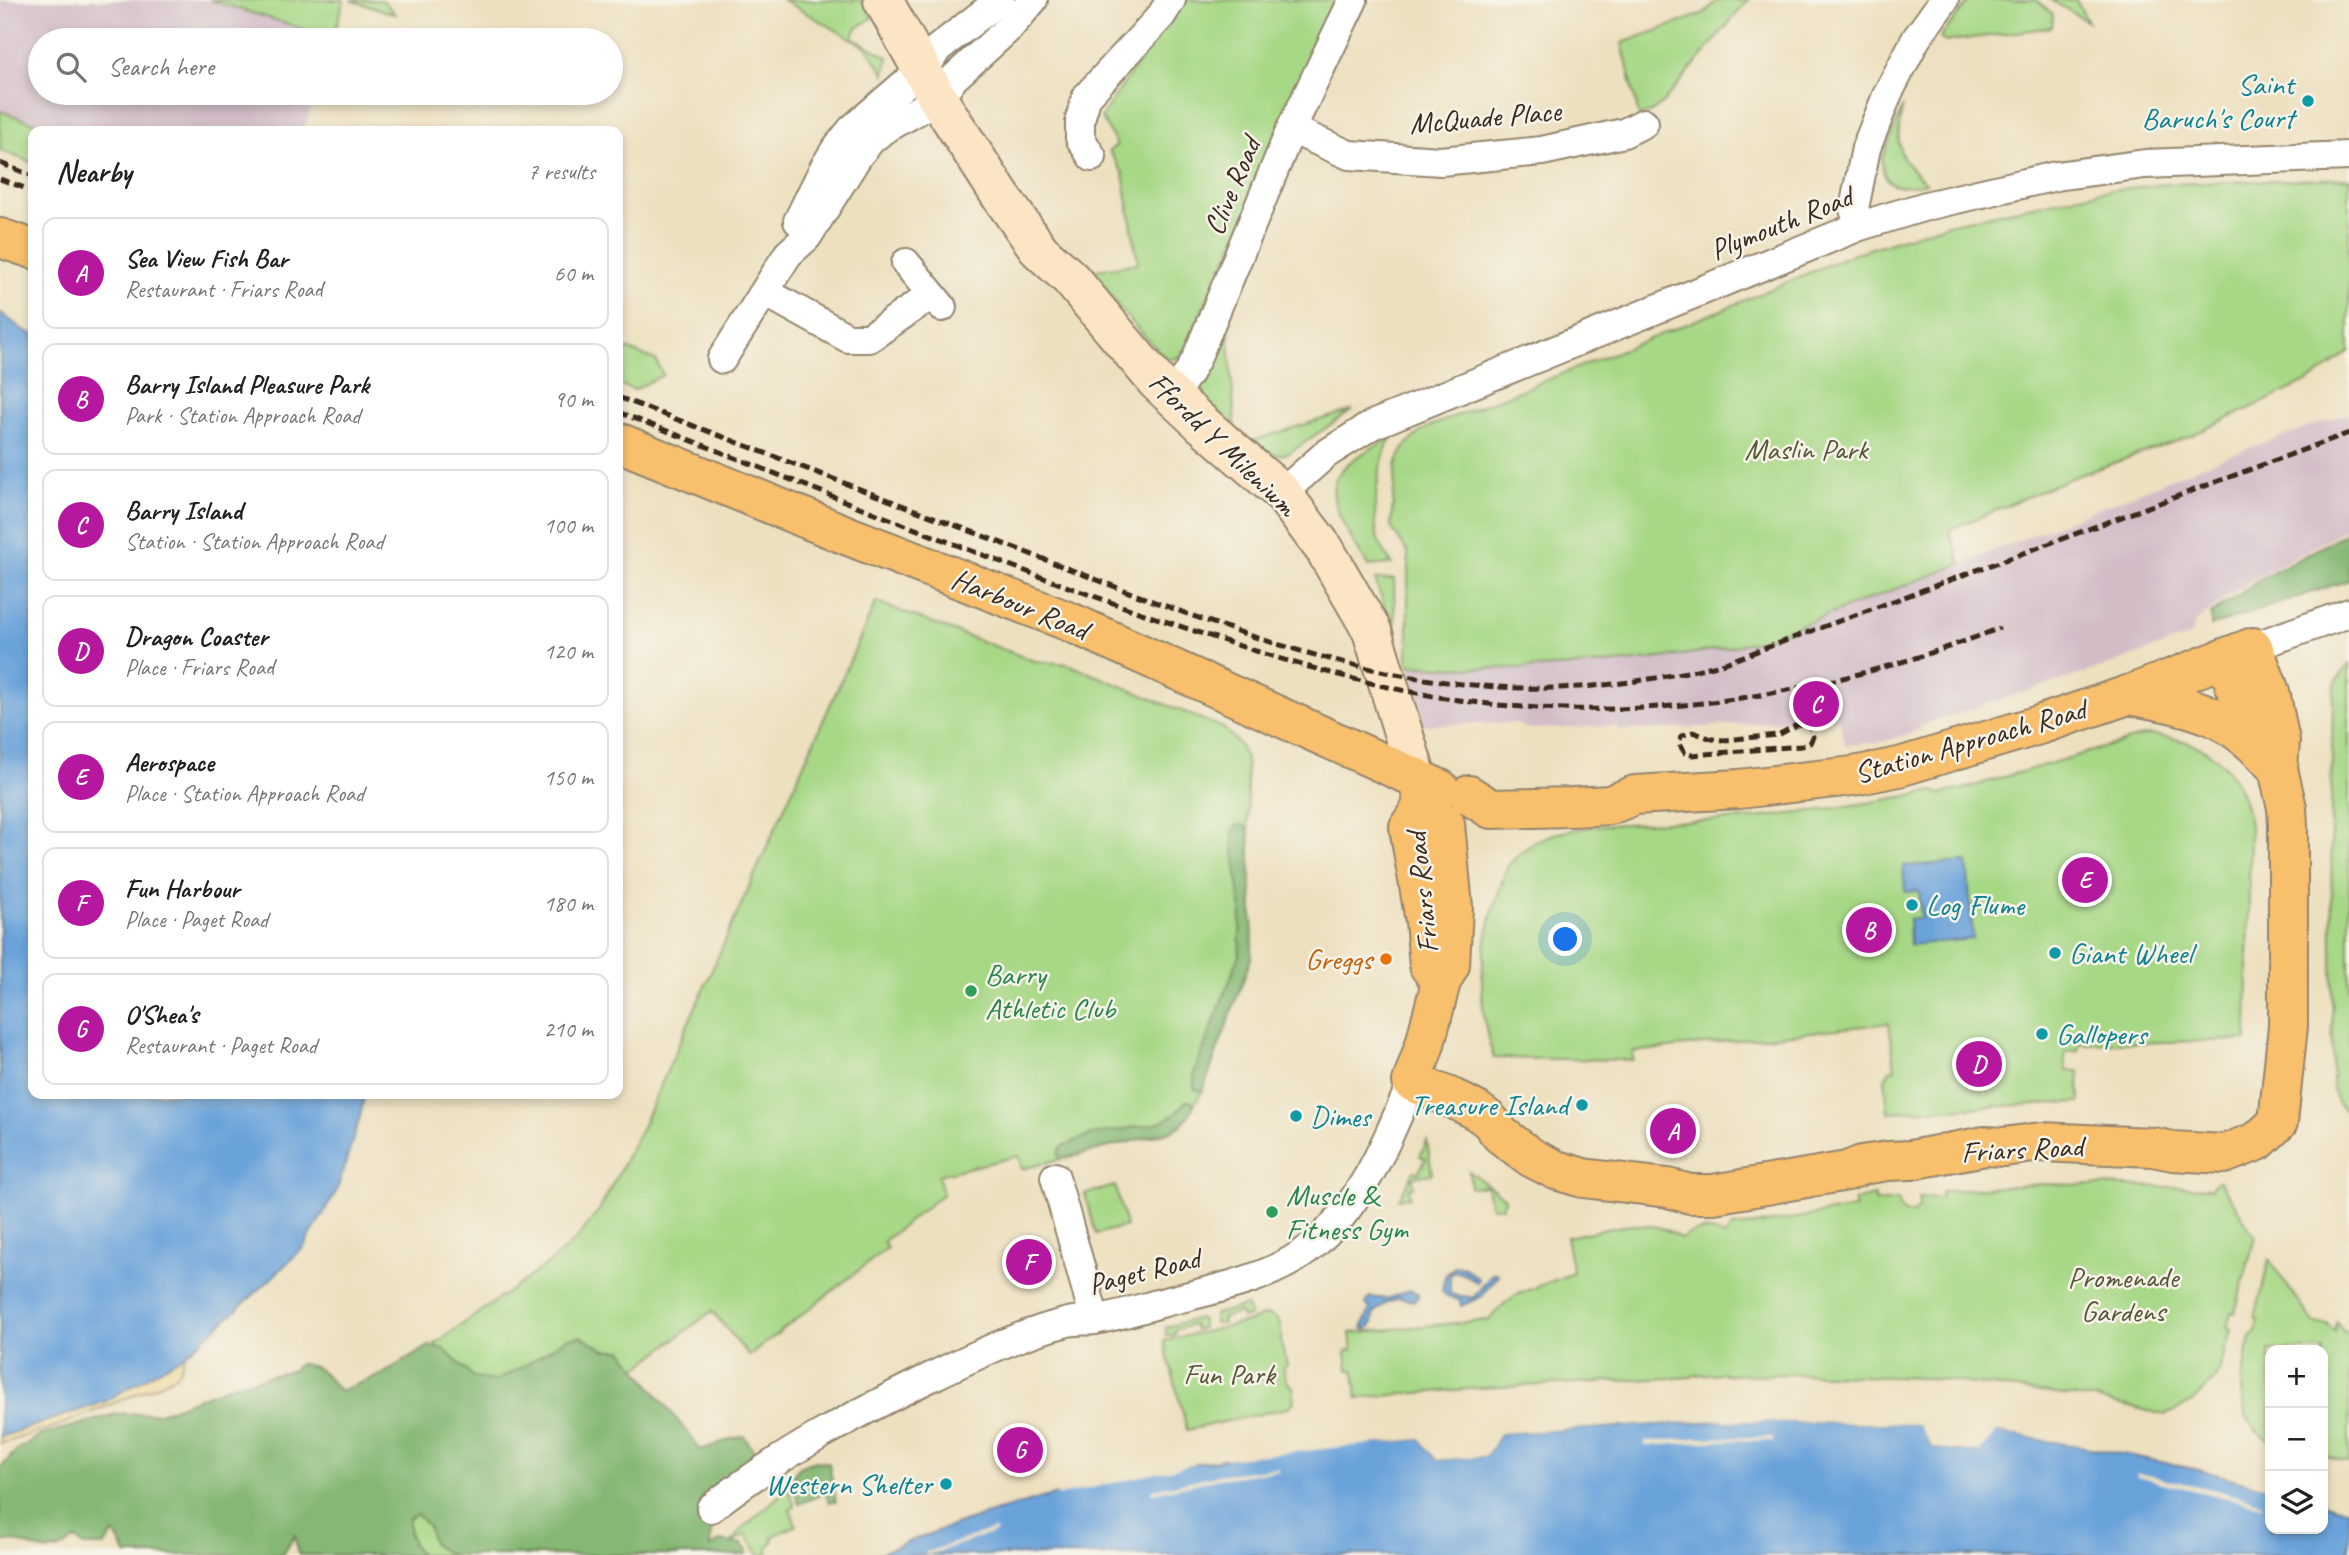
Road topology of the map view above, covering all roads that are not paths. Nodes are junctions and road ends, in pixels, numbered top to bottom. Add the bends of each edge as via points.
1 (883, 0) edge
2 (912, 0) edge
3 (1000, 0) edge
4 (1033, 0) edge
5 (1171, 0) edge
6 (1353, 0) edge
7 (1944, 0) edge
8 (938, 74) junction
9 (1644, 123) dead end
10 (1291, 129) junction
11 (2349, 156) edge
12 (1092, 158) dead end
13 (1860, 226) junction
14 (0, 238) edge
15 (28, 248) edge
16 (906, 263) dead end
17 (765, 292) junction
18 (722, 359) dead end
19 (1172, 396) junction
20 (623, 444) edge
21 (1282, 493) junction
22 (2349, 613) edge
23 (2239, 652) junction
24 (2128, 695) junction
25 (2268, 758) junction
26 (1420, 791) junction
27 (1412, 1082) junction
28 (1055, 1177) dead end
29 (1095, 1320) junction
30 (711, 1508) dead end

1 - 8 street, Ffordd Y Mileniwm
2 - 8 street, Ffordd Y Mileniwm
3 - 8 street
4 - 8 street via 1009,28
5 - 12 street via 1087,96 1080,138
6 - 10 street, Clive Road
7 - 13 street via 1916,39 1866,148 1854,209
8 - 17 street via 858,156 807,237 788,254
8 - 19 street, Ffordd Y Mileniwm via 1000,195 1040,251 1070,278
9 - 10 street, McQuade Place via 1624,133 1542,151 1441,160 1349,155
10 - 19 street, Clive Road via 1196,359
11 - 13 street, Plymouth Road via 2097,170 1990,190
13 - 21 street, Plymouth Road via 1372,425 1326,454
14 - 15 main road
16 - 17 street via 937,302 869,338 848,338
17 - 18 street
19 - 21 street, Ffordd Y Mileniwm
20 - 26 main road, Harbour Road via 1070,622
21 - 26 street, Ffordd Y Mileniwm via 1325,550 1372,631
22 - 23 street
23 - 24 main road, Station Approach Road
23 - 25 main road, Friars Road via 2272,705 2280,741
24 - 25 main road via 2186,706 2225,722
24 - 26 main road, Station Approach Road via 1899,767 1853,776 1635,796 1607,786 1536,782 1490,783 1469,796
25 - 27 main road, Friars Road via 2287,808 2288,825 2288,1026 2278,1122 2258,1141 2224,1154 2041,1142 1985,1146 1701,1194 1556,1170 1514,1146 1477,1111
26 - 27 main road, Friars Road via 1445,824 1453,936 1450,965
27 - 29 street, Paget Road via 1360,1189 1343,1216 1310,1247 1253,1276
28 - 29 street
29 - 30 street, Paget Road via 1069,1322 1003,1345 894,1395 781,1459

